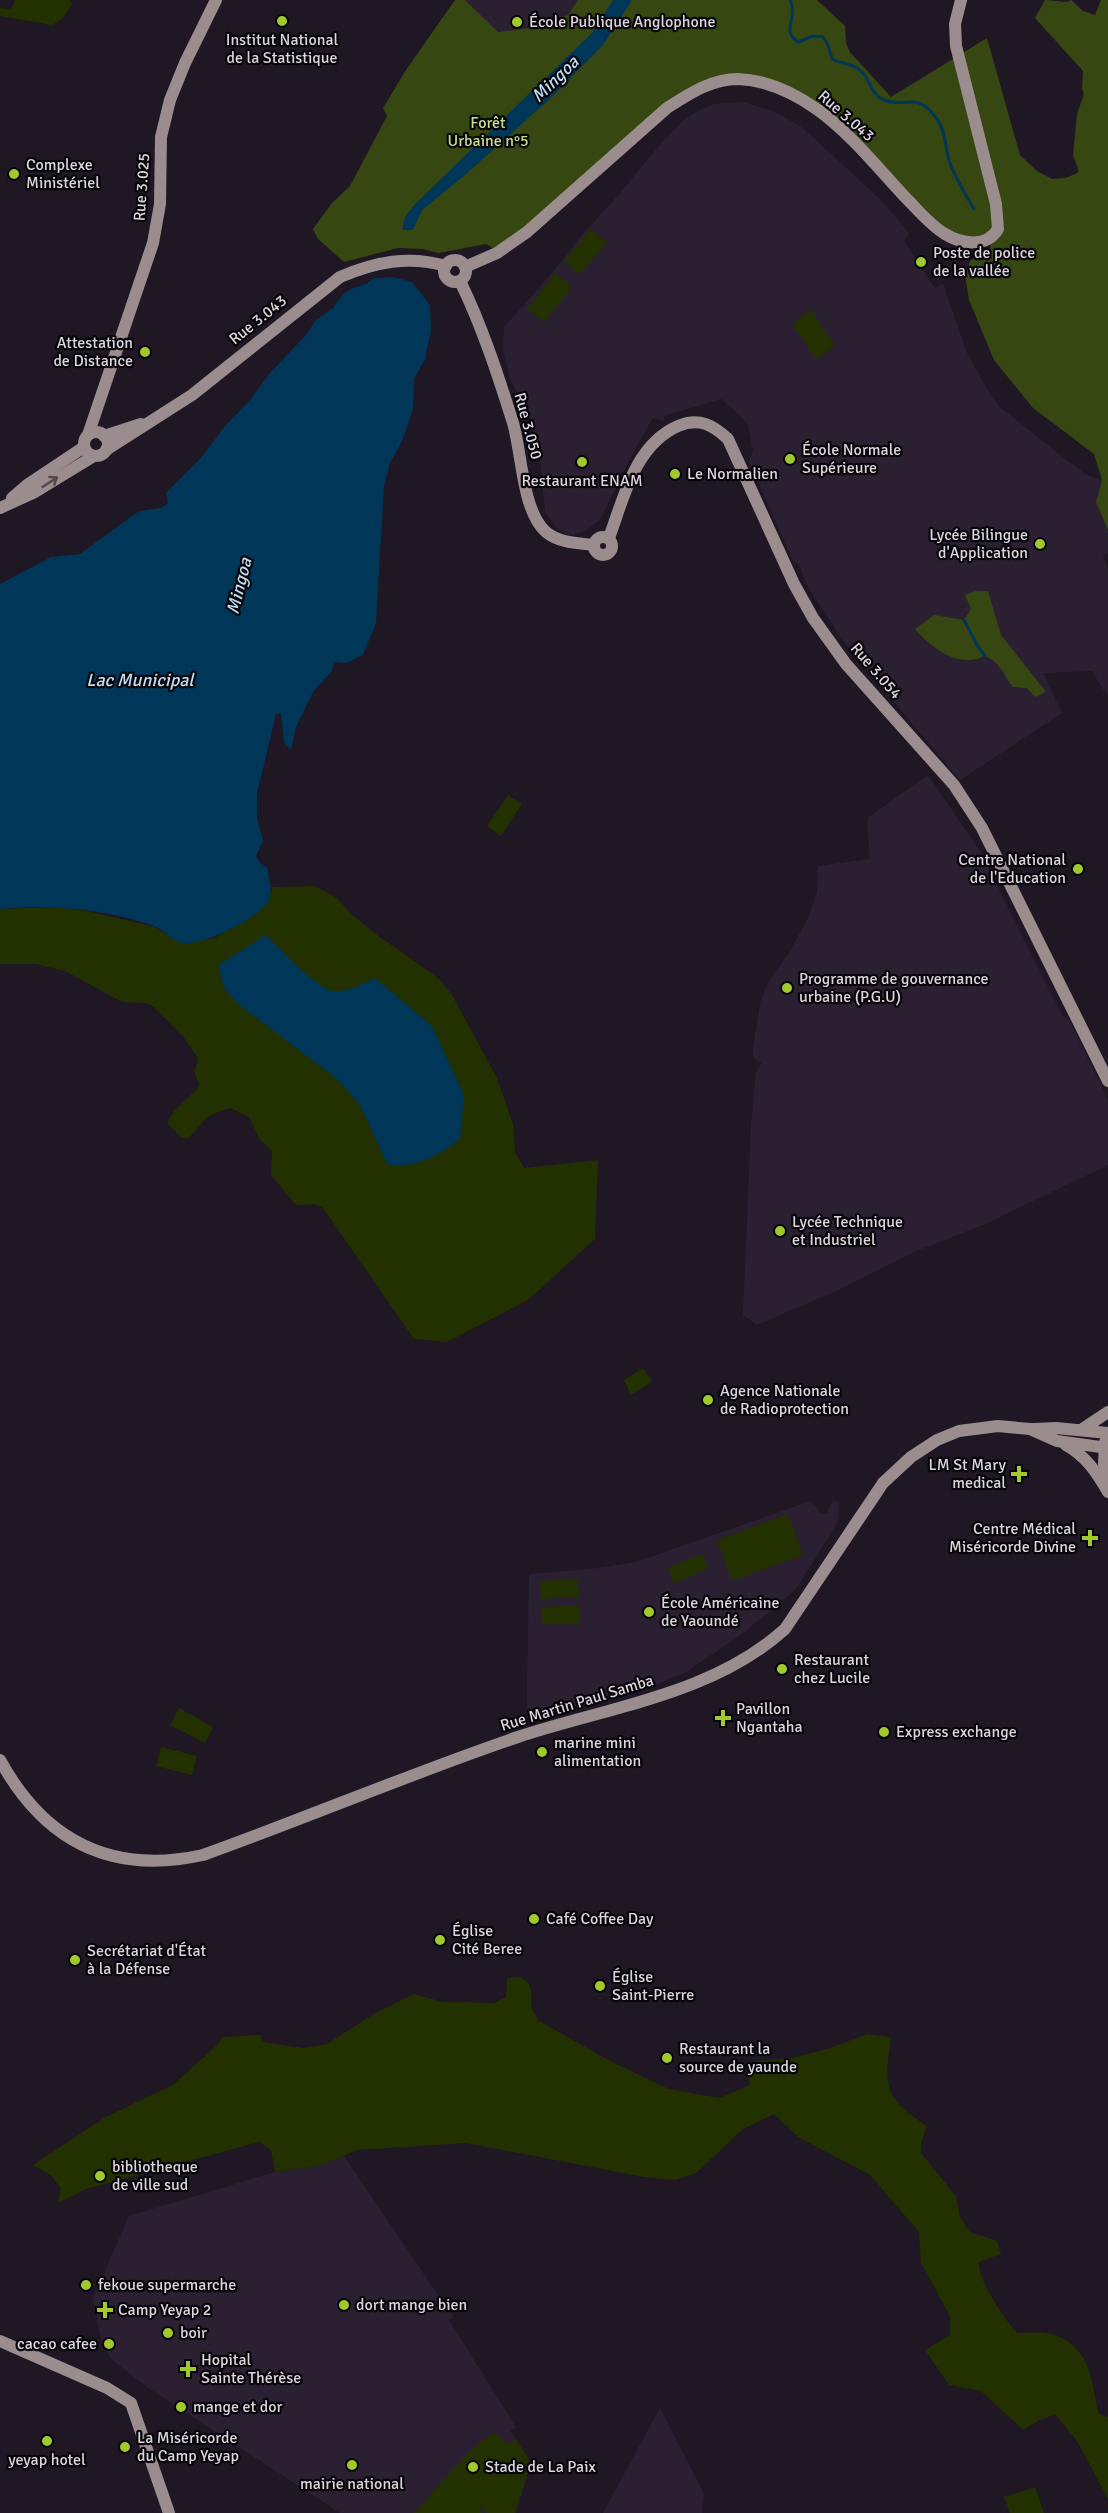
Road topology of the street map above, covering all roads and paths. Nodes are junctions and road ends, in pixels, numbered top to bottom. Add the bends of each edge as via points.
1 (216, 0) edge
2 (961, 0) edge
3 (446, 266) junction
4 (465, 267) junction
5 (460, 281) junction
6 (154, 421) junction
7 (94, 438) junction
8 (100, 453) junction
9 (2, 507) edge
10 (594, 545) joint
11 (1108, 1081) edge
12 (1108, 1412) edge
13 (1030, 1430) junction
14 (1080, 1430) junction
15 (1108, 1431) edge
16 (1057, 1441) junction
17 (1106, 1448) edge
18 (1108, 1485) edge
19 (1108, 1492) edge
20 (0, 1760) edge
21 (0, 2341) edge
22 (169, 2513) edge

1 - 7 street, Rue 3.025 via 170,100 161,137 160,204 153,243 95,415
2 - 4 street, Rue 3.043 via 955,24 956,46 996,204 998,229 992,237 969,243 945,234 819,111 772,85 736,79 714,82 667,108 527,232 497,253
3 - 4 street via 458,261
3 - 5 street via 445,276
3 - 6 street, Rue 3.043 via 403,259 363,267 340,277
4 - 5 street via 465,276
5 - 10 street, Rue 3.050 via 513,425 537,520 546,532 560,540
6 - 7 street, Rue 3.043
6 - 8 street, Rue 3.043
7 - 8 street via 107,443
7 - 8 street via 86,451
7 - 9 street, Rue 3.043 via 27,484
9 -> 8 street, Rue 3.043
10 - 11 street, Rue 3.054 via 600,555 606,555 613,547 609,538 631,478 647,450 666,432 686,422 705,422 728,439 794,585 813,618 846,664 954,785 982,828
12 - 14 street
13 - 14 street
13 - 16 street, Rue Martin Paul Samba
13 - 20 street, Rue Martin Paul Samba via 998,1426 959,1431 911,1456 883,1483 785,1629 766,1647 727,1669 679,1689 459,1758 203,1855 156,1862 120,1859 75,1842 36,1811 15,1788
14 - 15 street
15 - 17 street
16 - 17 street, Rue Martin Paul Samba
16 - 19 street via 1088,1462
17 - 18 street
21 - 22 street via 107,2388 131,2403

